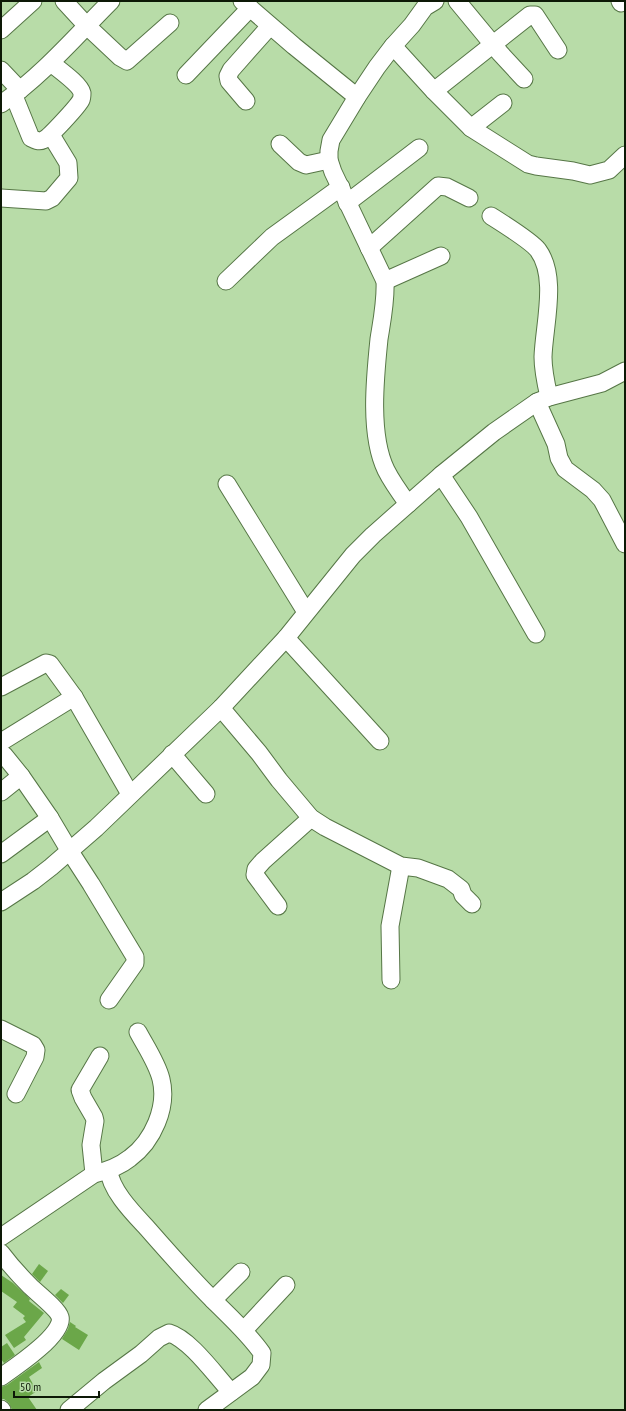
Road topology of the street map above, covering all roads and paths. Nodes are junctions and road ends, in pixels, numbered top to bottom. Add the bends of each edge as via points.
1 (33, 1) edge
2 (64, 1) edge
3 (111, 1) edge
4 (457, 1) edge
5 (426, 3) edge
6 (246, 4) edge
7 (170, 23) dead end
8 (87, 26) junction
9 (270, 26) junction
10 (1, 30) edge
11 (493, 44) junction
12 (393, 46) junction
13 (558, 50) dead end
14 (51, 63) junction
15 (1, 70) edge
16 (186, 75) dead end
17 (524, 79) dead end
18 (434, 91) junction
19 (12, 97) edge
20 (357, 97) junction
21 (246, 101) dead end
22 (503, 103) dead end
23 (471, 128) junction
24 (51, 134) junction
25 (280, 144) dead end
26 (419, 148) dead end
27 (625, 155) edge
28 (329, 160) junction
29 (341, 187) junction
30 (1, 198) edge
31 (469, 198) dead end
32 (347, 203) junction
33 (491, 216) dead end
34 (369, 248) junction
35 (441, 256) dead end
36 (226, 281) dead end
37 (385, 281) junction
38 (625, 371) edge
39 (543, 399) junction
40 (441, 475) junction
41 (227, 484) dead end
42 (408, 504) junction
43 (625, 544) edge
44 (306, 612) junction
45 (536, 634) dead end
46 (286, 638) junction
47 (1, 687) edge
48 (74, 697) junction
49 (221, 708) junction
50 (380, 741) dead end
51 (3, 749) edge
52 (172, 754) junction
53 (22, 776) junction
54 (1, 792) edge
55 (130, 794) junction
56 (206, 794) dead end
57 (50, 818) junction
58 (311, 818) junction
59 (69, 850) junction
60 (1, 854) edge
61 (401, 866) junction
62 (1, 902) edge
63 (472, 904) dead end
64 (278, 906) dead end
65 (391, 980) dead end
66 (109, 1000) dead end
67 (1, 1029) edge
68 (138, 1032) dead end
69 (100, 1056) dead end
70 (16, 1094) dead end
71 (102, 1172) junction
72 (1, 1237) edge
73 (1, 1253) edge
74 (241, 1272) dead end
75 (286, 1286) dead end
76 (213, 1300) junction
77 (244, 1330) junction
78 (1, 1376) edge
79 (231, 1392) junction
80 (69, 1410) edge
81 (207, 1410) edge

1 - 10 street
2 - 8 street
3 - 8 street
4 - 11 street
5 - 12 street via 412,25
6 - 9 street
6 - 16 street
7 - 8 street via 127,61
8 - 14 street
9 - 20 street
9 - 21 street via 228,76 229,81
11 - 13 street via 532,14
11 - 17 street
11 - 18 street
12 - 18 street
12 - 20 street
14 - 19 street
14 - 24 street via 76,84 82,94 82,99
15 - 19 street
18 - 23 street
19 - 24 street via 31,138 44,140
20 - 28 street via 331,140
22 - 23 street
23 - 27 street via 528,164 536,166 590,175 608,170
24 - 30 street via 68,163 69,178 52,198 46,201
25 - 28 street via 298,162 306,165
26 - 32 street
28 - 29 street
29 - 32 street
29 - 36 street via 272,237
31 - 34 street via 447,187 438,186
32 - 34 street
33 - 39 street via 537,248 546,266 548,296
34 - 37 street
35 - 37 street
37 - 42 street via 376,384 376,437 386,470
38 - 39 street via 602,383
39 - 40 street via 494,432
39 - 43 street via 559,458 565,469 594,490
40 - 42 street
40 - 45 street via 469,517
41 - 44 street
42 - 44 street via 353,555
44 - 46 street
46 - 49 street
46 - 50 street
47 - 48 street via 47,663 52,665
48 - 51 street
48 - 55 street
49 - 52 street
49 - 58 street
51 - 53 street
52 - 55 street
52 - 56 street
53 - 54 street
53 - 57 street
55 - 59 street via 96,828
57 - 59 street
57 - 60 street
58 - 61 street
58 - 64 street via 256,869 255,875
59 - 62 street via 33,881
59 - 66 street via 136,959
61 - 63 street via 418,868 448,879 461,889
61 - 65 street via 390,926
67 - 70 street via 33,1045 36,1050
68 - 71 street via 161,1079 162,1099 159,1115 144,1144 131,1158
69 - 71 street via 80,1090 94,1117 91,1145
71 - 72 street
71 - 76 street via 110,1174 118,1193
73 - 78 street via 54,1309 60,1318 60,1324 37,1350
74 - 76 street
75 - 77 street
76 - 77 street
77 - 79 street via 262,1353 262,1361 252,1377
79 - 80 street via 193,1349 180,1337 169,1333 159,1338
79 - 81 street

